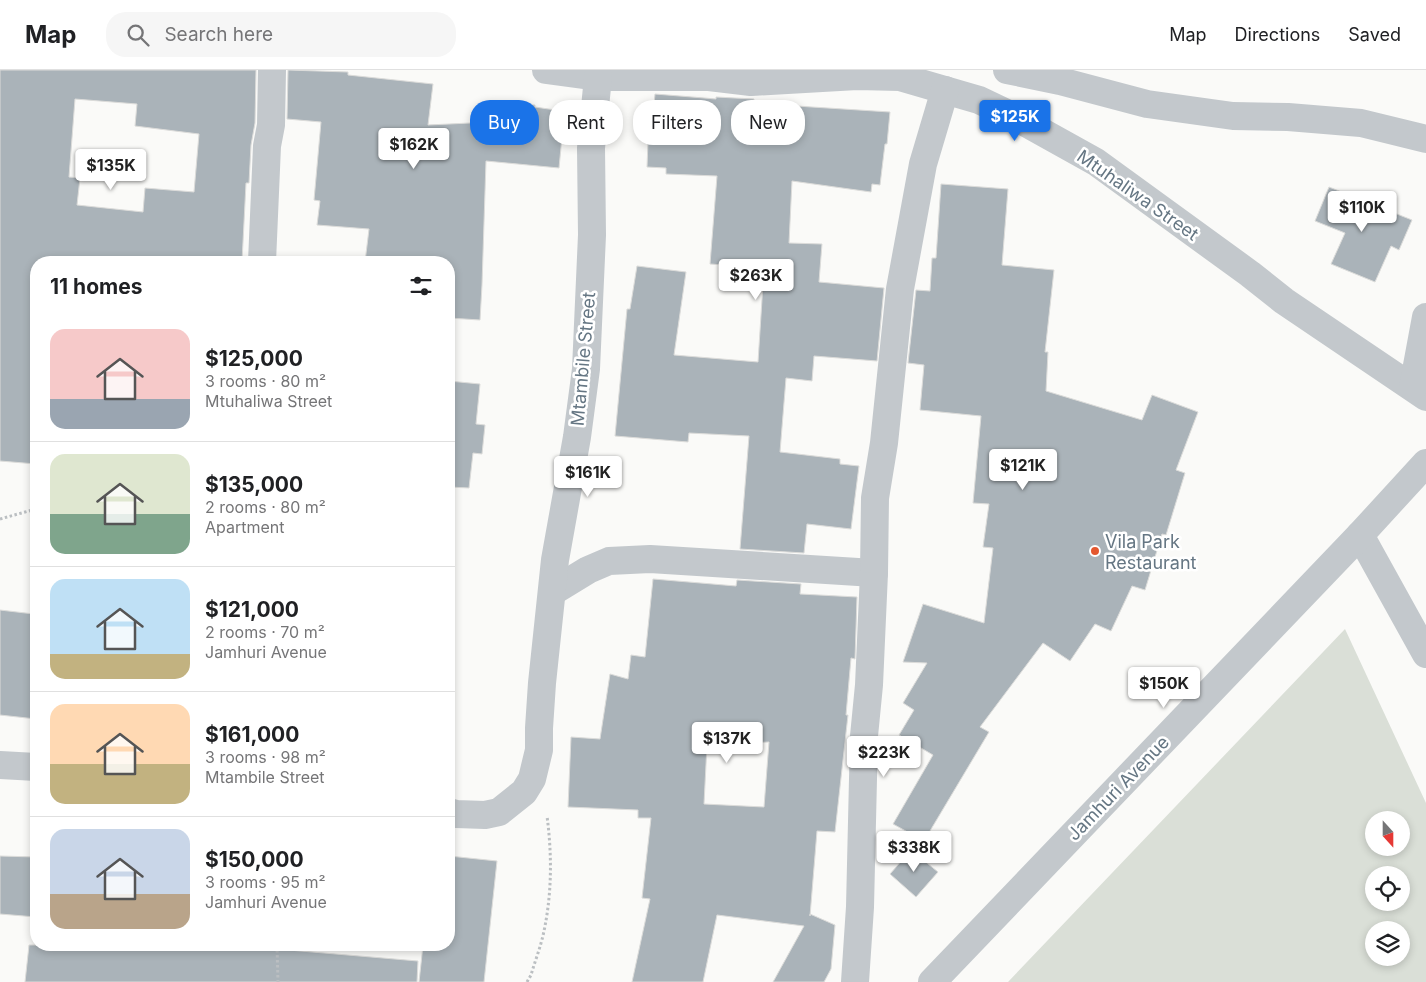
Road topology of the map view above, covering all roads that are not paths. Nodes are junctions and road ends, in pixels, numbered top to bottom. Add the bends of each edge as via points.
1 (272, 70) edge
2 (546, 70) edge
3 (1006, 70) edge
4 (710, 74) edge
5 (598, 77) junction
6 (945, 90) junction
7 (993, 106) junction
8 (1426, 139) edge
9 (262, 256) edge
10 (1426, 317) edge
11 (1419, 392) edge
12 (1426, 463) edge
13 (1360, 535) junction
14 (874, 573) junction
15 (552, 592) junction
16 (1426, 654) edge
17 (0, 765) edge
18 (30, 767) edge
19 (455, 814) edge
20 (855, 982) edge
21 (932, 982) edge

1 - 9 street
2 - 5 street, Mtuhaliwa Street
3 - 7 street
3 - 8 street via 1155,105 1232,116 1361,124
4 - 5 street, Mtuhaliwa Street
4 - 6 street, Mtuhaliwa Street via 751,82 900,77
5 - 15 street, Mtambile Street via 592,148 586,368
6 - 7 street, Mtuhaliwa Street
6 - 14 street via 924,164 900,289 875,498
7 - 11 street, Mtuhaliwa Street via 1096,162 1284,302
10 - 11 street
12 - 13 street, Jamhuri Avenue
13 - 16 street
13 - 21 street, Jamhuri Avenue
14 - 15 street via 650,559 610,561
14 - 20 street
15 - 19 street, Mtambile Street via 539,750 532,779 524,792 499,812
17 - 18 street

